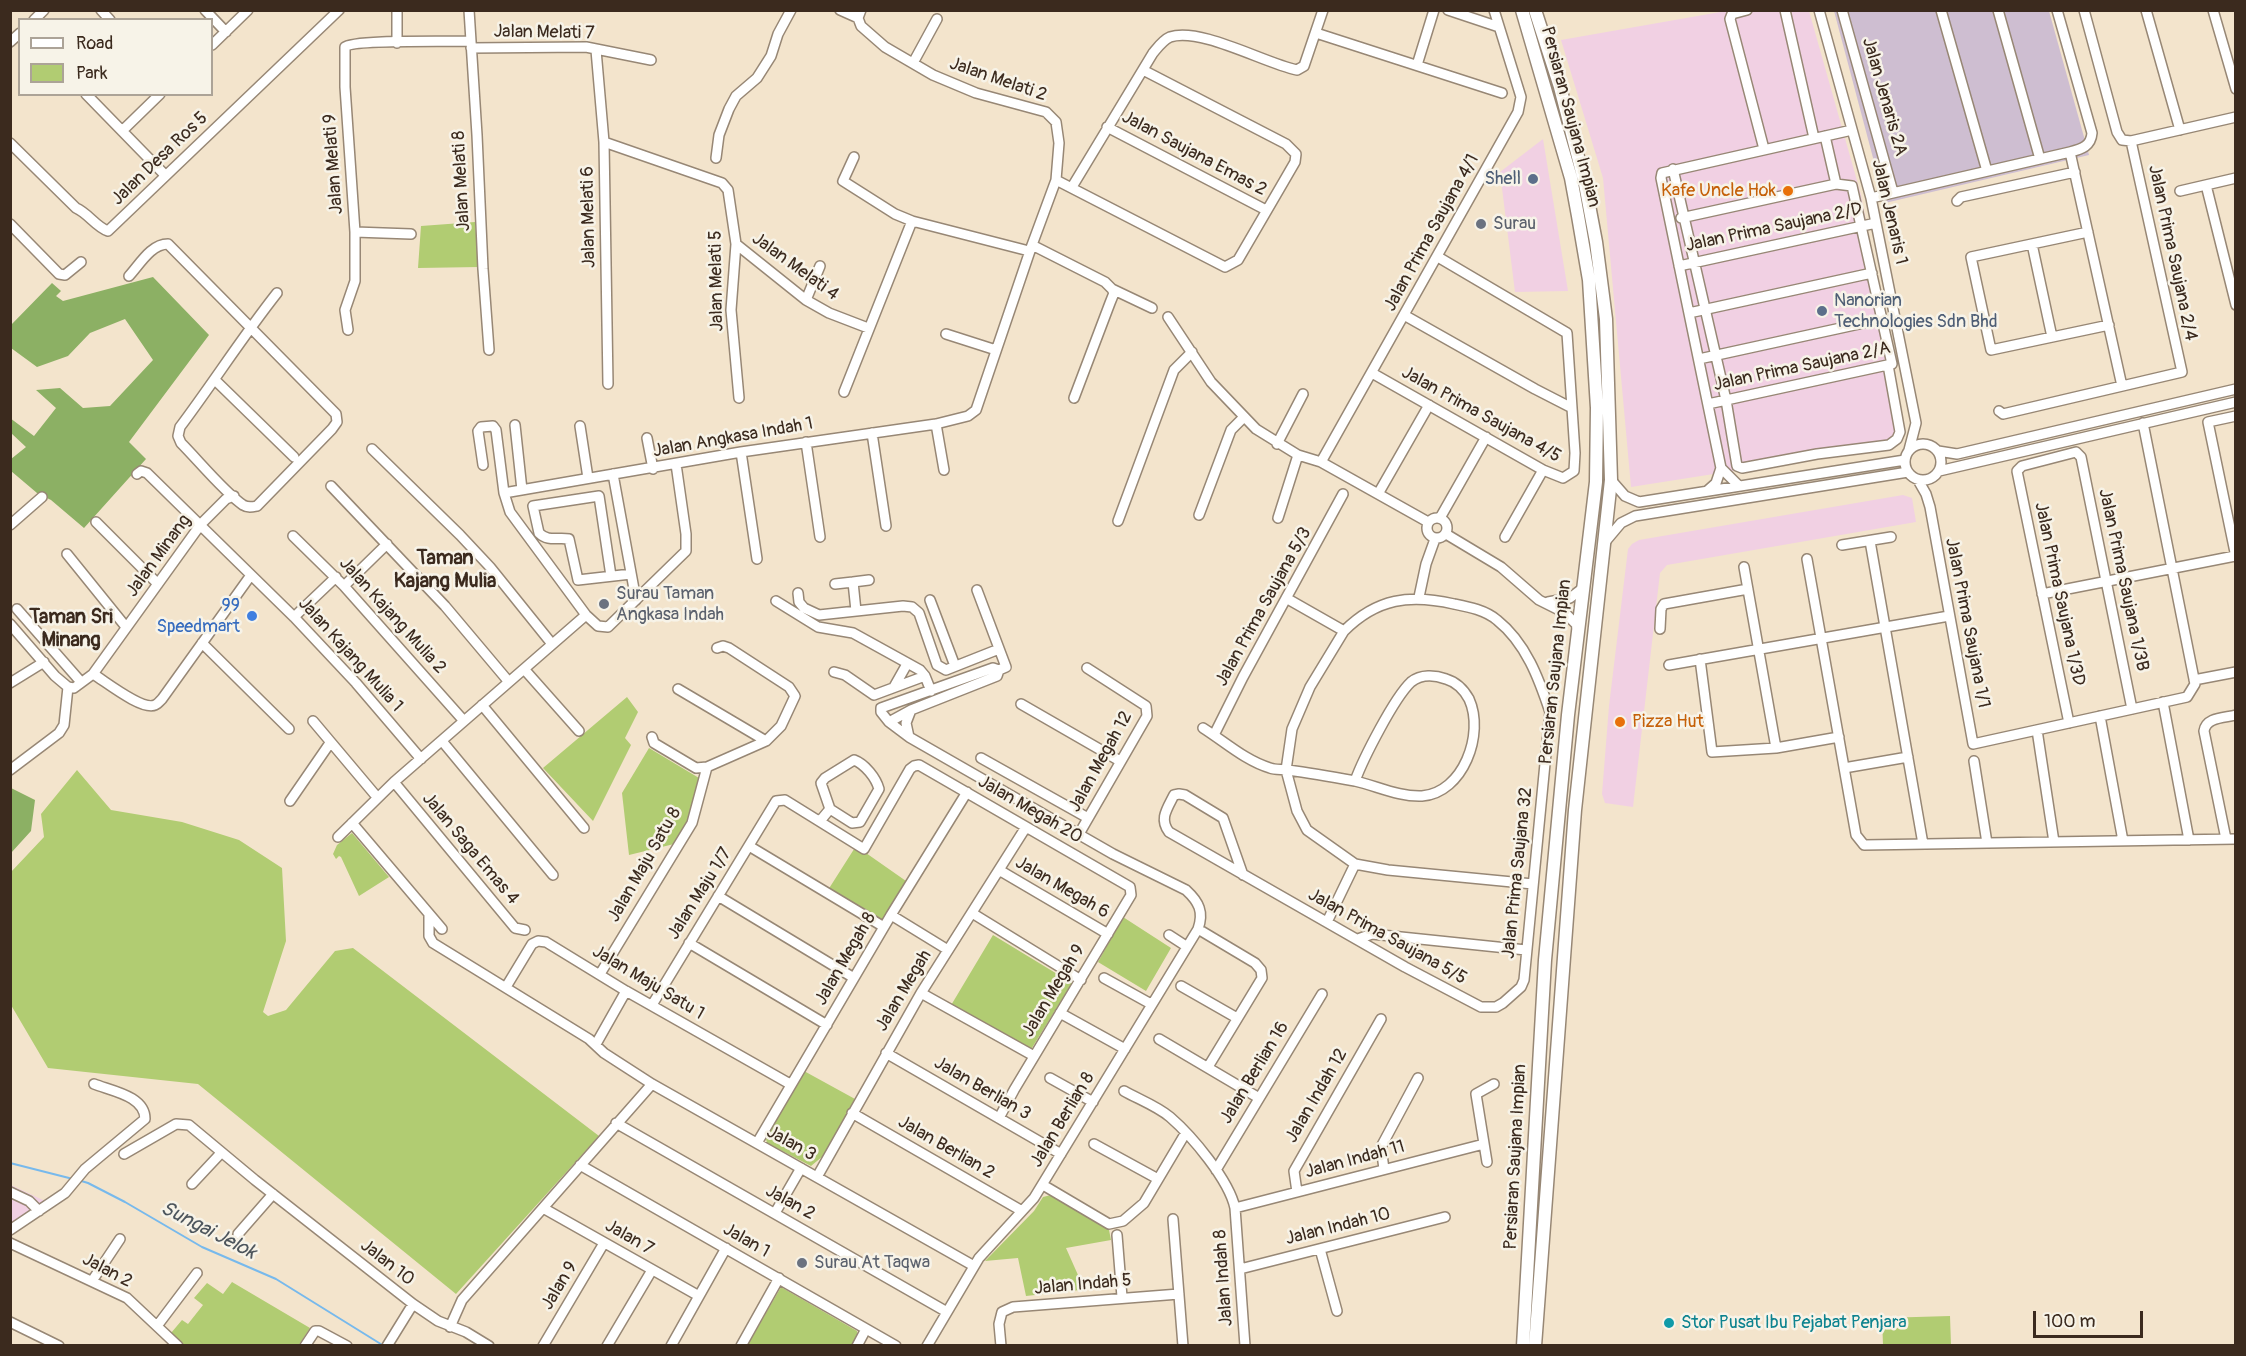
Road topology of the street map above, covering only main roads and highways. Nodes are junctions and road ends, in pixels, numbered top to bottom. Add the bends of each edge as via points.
1 (1522, 10) edge
2 (1535, 10) edge
3 (1522, 1346) edge
4 (1535, 1346) edge

1 - 3 highway, Persiaran Saujana Impian via 1571,178 1590,280 1597,408 1596,482 1568,715 1545,960
2 - 4 highway, Persiaran Saujana Impian via 1586,184 1596,242 1606,319 1611,480 1586,691 1591,707 1586,774 1576,799

